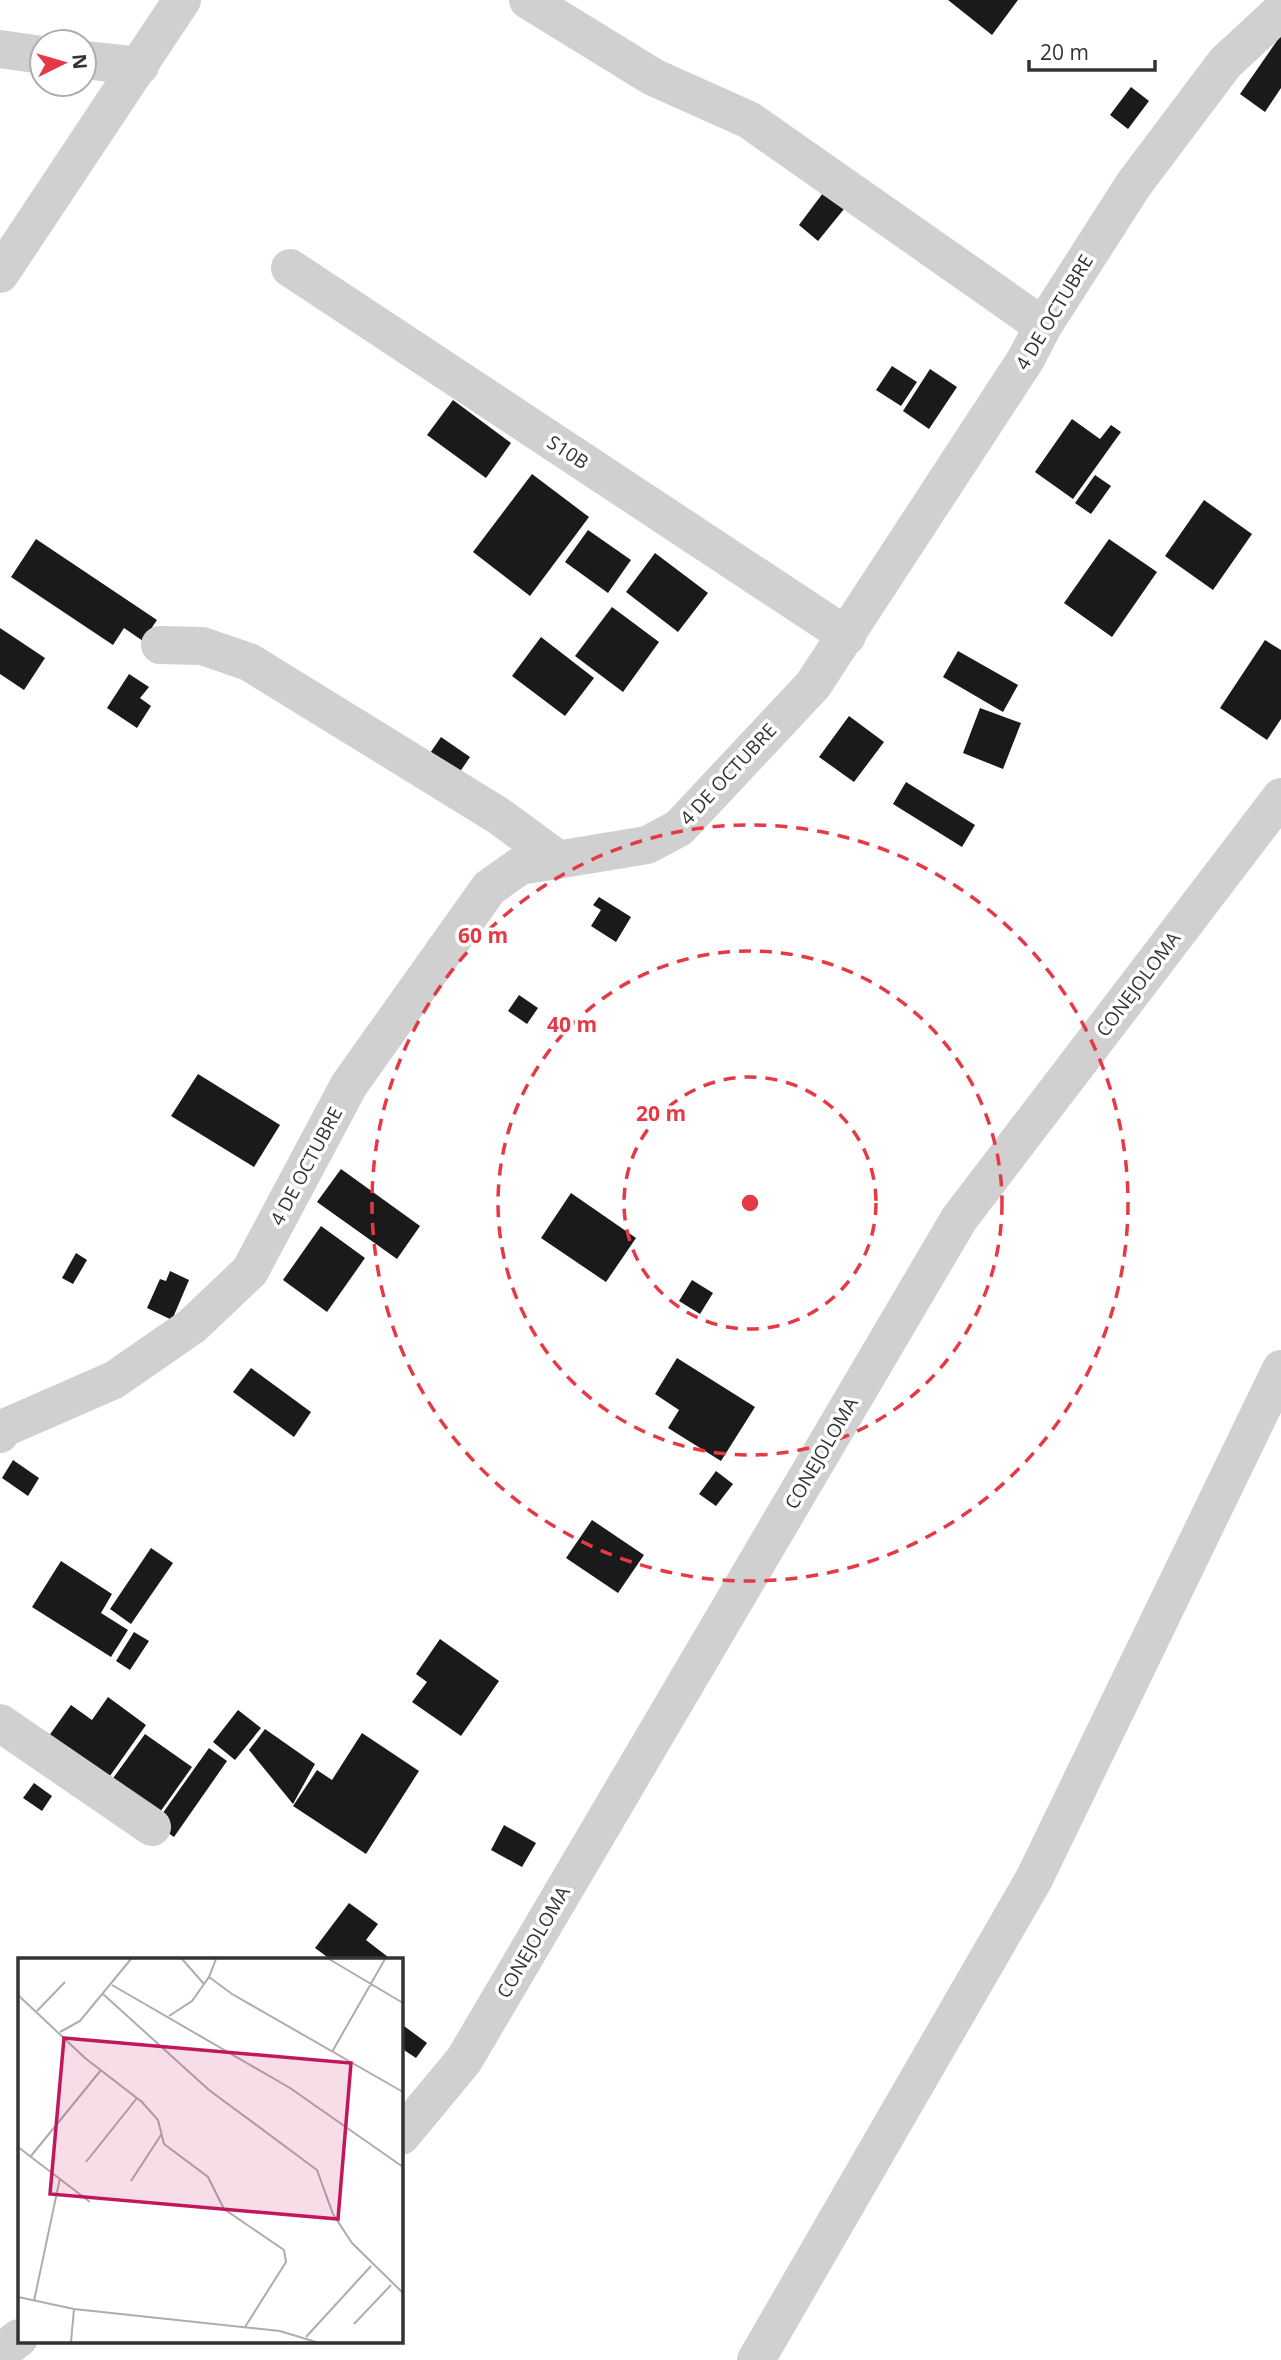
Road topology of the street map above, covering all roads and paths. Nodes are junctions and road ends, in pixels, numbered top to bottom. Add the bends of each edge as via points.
1 (182, 0) edge
2 (528, 0) edge
3 (1281, 12) edge
4 (0, 50) edge
5 (28, 53) edge
6 (98, 61) edge
7 (141, 66) junction
8 (290, 268) dead end
9 (0, 274) edge
10 (1043, 326) junction
11 (847, 636) junction
12 (160, 645) dead end
13 (1281, 797) edge
14 (559, 860) junction
15 (1281, 1369) edge
16 (0, 1434) edge
17 (0, 1723) edge
18 (152, 1826) dead end
19 (402, 2135) edge
20 (18, 2339) edge
21 (0, 2353) edge
22 (756, 2360) edge

1 - 7 street
2 - 10 street via 653,77 749,120
3 - 10 street, 4 DE OCTUBRE via 1225,63 1134,184
4 - 5 street
6 - 7 street
7 - 9 street
8 - 11 street, S10B
10 - 11 street, 4 DE OCTUBRE
11 - 14 street, 4 DE OCTUBRE via 813,685 679,828 647,845
12 - 14 street via 202,646 248,662 499,816
13 - 19 street, CONEJOLOMA via 958,1219 464,2060
14 - 16 street, 4 DE OCTUBRE via 520,866 489,888 349,1085 250,1270 192,1326 114,1380 4,1428
15 - 22 street via 1034,1879
17 - 18 street
20 - 21 street

